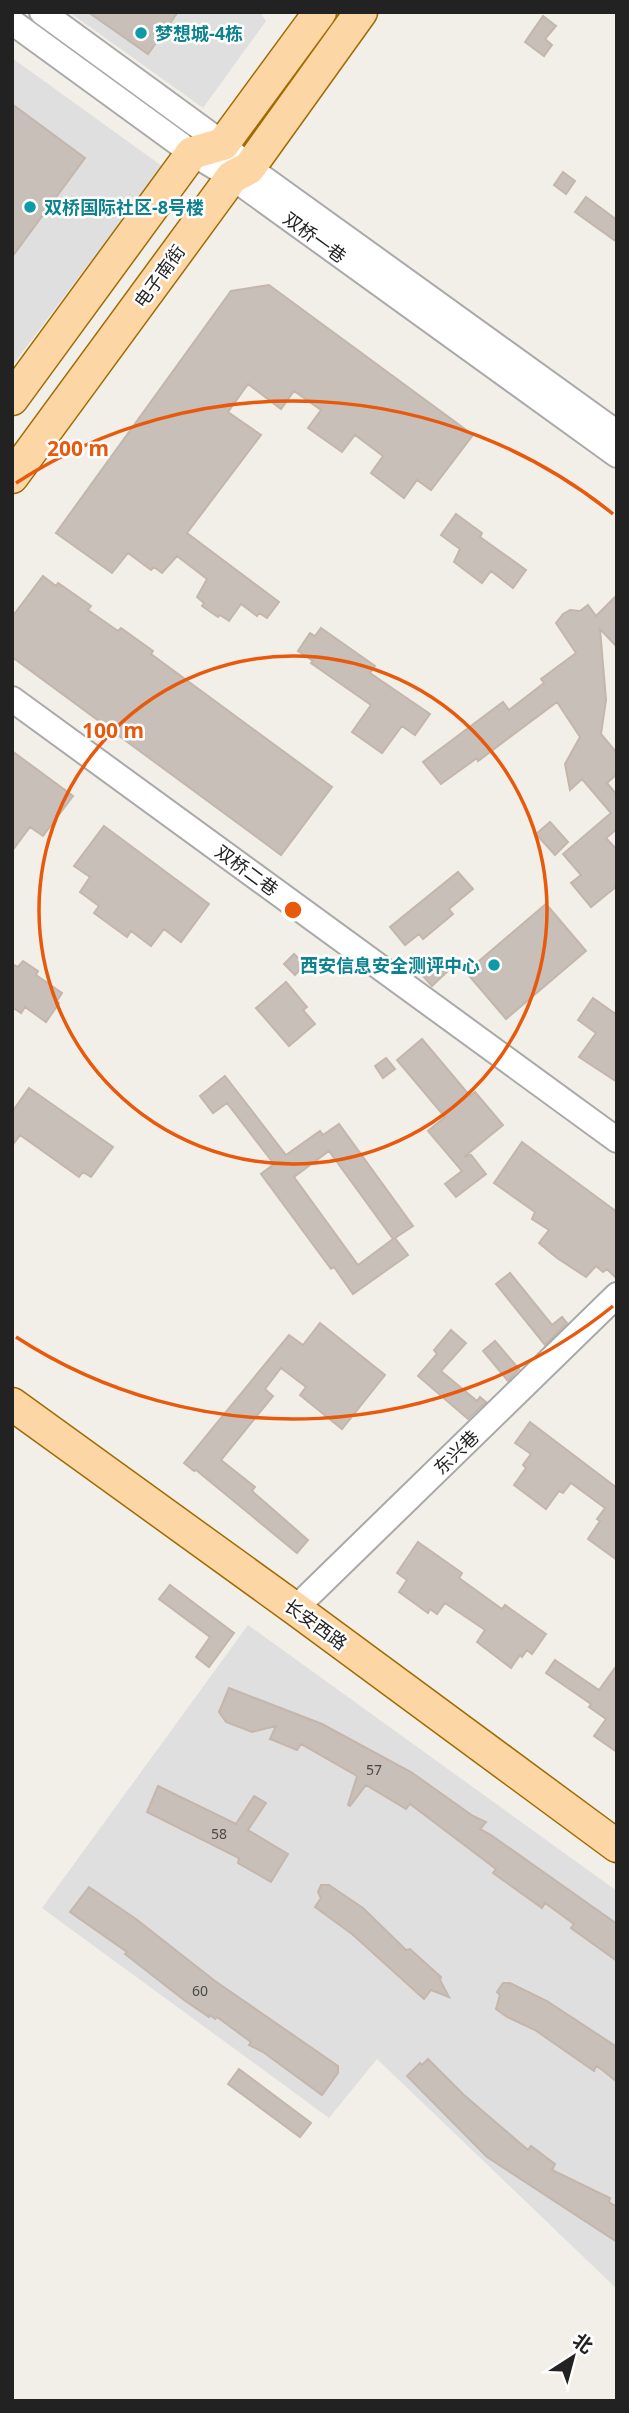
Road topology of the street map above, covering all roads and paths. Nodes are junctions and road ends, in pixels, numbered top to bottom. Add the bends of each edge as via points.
1 (42, 12) edge
2 (320, 12) edge
3 (361, 12) edge
4 (12, 22) edge
5 (223, 144) junction
6 (192, 153) junction
7 (241, 172) junction
8 (12, 400) edge
9 (617, 433) edge
10 (617, 455) edge
11 (12, 477) edge
12 (12, 699) edge
13 (617, 1140) edge
14 (617, 1296) edge
15 (12, 1383) edge
16 (12, 1404) edge
17 (302, 1604) junction
18 (617, 1822) edge
19 (617, 1846) edge

1 - 5 street, 双桥一巷
2 - 5 main road
3 - 7 main road, 电子南街
4 - 6 street, 双桥一巷
5 - 6 main road
5 - 7 street, 双桥一巷
6 - 7 street, 双桥一巷
6 - 8 main road
7 - 9 street, 双桥一巷
7 - 10 street, 双桥一巷
7 - 11 main road, 电子南街
12 - 13 street, 双桥二巷
14 - 17 street, 东兴巷
15 - 17 main road, 长安西路
16 - 17 main road, 长安西路
17 - 18 main road, 长安西路
17 - 19 main road, 长安西路

